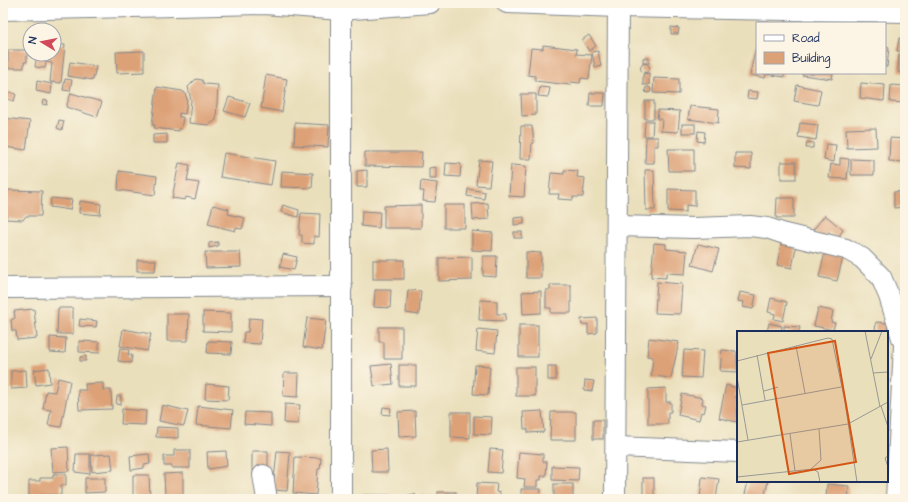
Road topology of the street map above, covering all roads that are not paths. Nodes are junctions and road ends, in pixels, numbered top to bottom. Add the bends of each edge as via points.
1 (430, 3) edge
2 (507, 3) edge
3 (618, 5) edge
4 (3, 10) edge
5 (341, 10) junction
6 (905, 12) edge
7 (617, 226) junction
8 (342, 286) junction
9 (3, 288) edge
10 (904, 334) edge
11 (617, 447) junction
12 (737, 452) edge
13 (892, 458) edge
14 (263, 475) dead end
15 (267, 499) edge
16 (341, 499) edge
17 (615, 499) edge
18 (896, 499) edge

1 - 5 street
2 - 3 street
3 - 6 street
3 - 7 street
4 - 5 street via 265,4
5 - 8 street
7 - 10 street via 750,226 767,228 846,249 862,258 881,277
7 - 11 street
8 - 9 street
8 - 16 street
10 - 13 street
11 - 12 street
11 - 17 street
13 - 18 street
14 - 15 street

